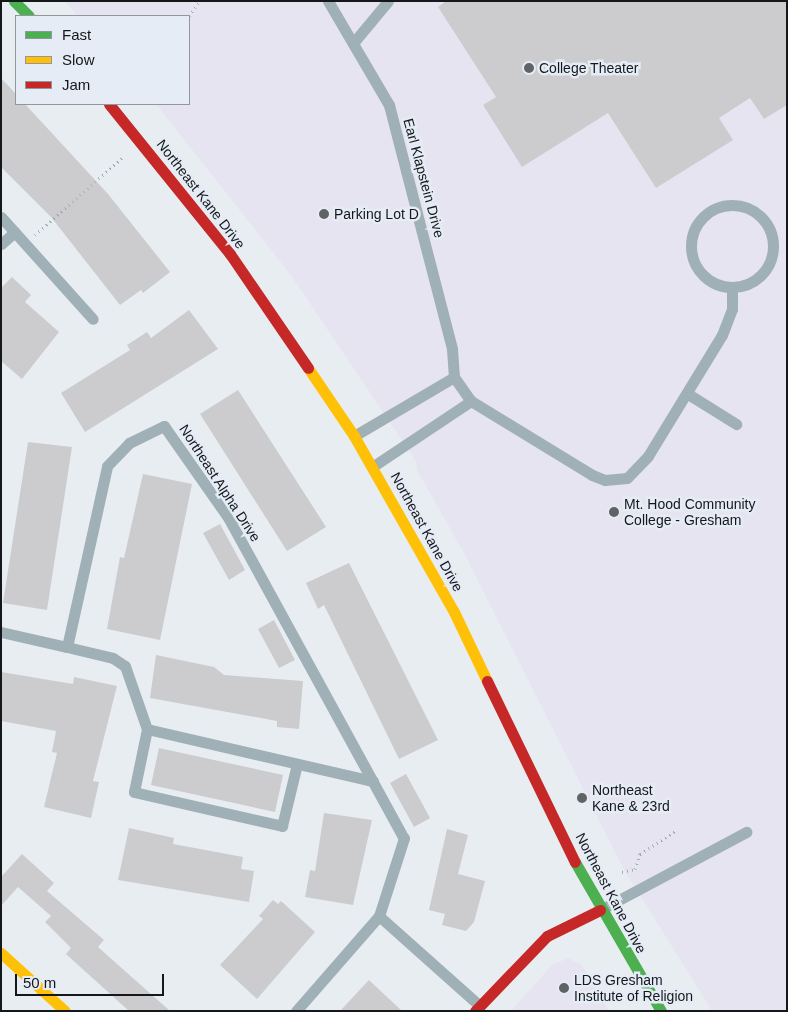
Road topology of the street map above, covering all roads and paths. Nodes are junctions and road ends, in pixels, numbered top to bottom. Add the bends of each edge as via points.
1 (14, 1) edge
2 (199, 1) edge
3 (328, 1) edge
4 (388, 1) edge
5 (28, 15) edge
6 (190, 15) edge
7 (354, 42) junction
8 (110, 105) edge
9 (141, 142) junction
10 (1, 217) edge
11 (14, 232) junction
12 (1, 244) edge
13 (26, 244) junction
14 (732, 288) junction
15 (93, 319) dead end
16 (454, 377) junction
17 (688, 394) junction
18 (470, 401) junction
19 (736, 424) dead end
20 (354, 436) junction
21 (372, 467) junction
22 (1, 632) edge
23 (66, 646) junction
24 (147, 729) junction
25 (297, 764) junction
26 (373, 781) junction
27 (676, 830) dead end
28 (746, 832) dead end
29 (622, 872) dead end
30 (600, 910) junction
31 (379, 916) junction
32 (1, 953) edge
33 (478, 1008) edge
34 (65, 1011) edge
35 (296, 1011) edge
36 (661, 1011) edge

1 - 5 main road
2 - 6 path
3 - 7 lane, Earl Klapstein Drive
4 - 7 lane
7 - 16 lane, Earl Klapstein Drive via 389,105 452,349
8 - 9 main road, Northeast Kane Drive
9 - 13 path
9 - 20 main road, Northeast Kane Drive via 248,278
10 - 11 lane
11 - 12 lane
11 - 13 lane
13 - 15 lane
14 - 14 lane via 761,275 773,246 761,217 732,205 703,217 690,246 702,275
14 - 17 lane, Earl Klapstein Drive via 732,309 722,335
16 - 18 lane, Earl Klapstein Drive
16 - 20 lane
17 - 18 lane, Earl Klapstein Drive via 648,456 628,478 605,480
17 - 19 lane
18 - 21 lane
20 - 21 main road, Northeast Kane Drive
21 - 30 main road, Northeast Kane Drive via 454,612
22 - 23 lane
23 - 24 lane via 113,658 124,666
23 - 26 lane, Northeast Alpha Drive via 107,466 129,443 164,426 229,519
24 - 25 lane
24 - 25 lane via 134,792 282,826
25 - 26 lane
26 - 31 lane, Northeast Alpha Drive via 404,838
27 - 29 path via 640,854 635,869
28 - 30 lane
30 - 33 main road via 546,936
30 - 36 main road, Northeast Kane Drive
31 - 33 lane
31 - 35 lane
32 - 34 main road

